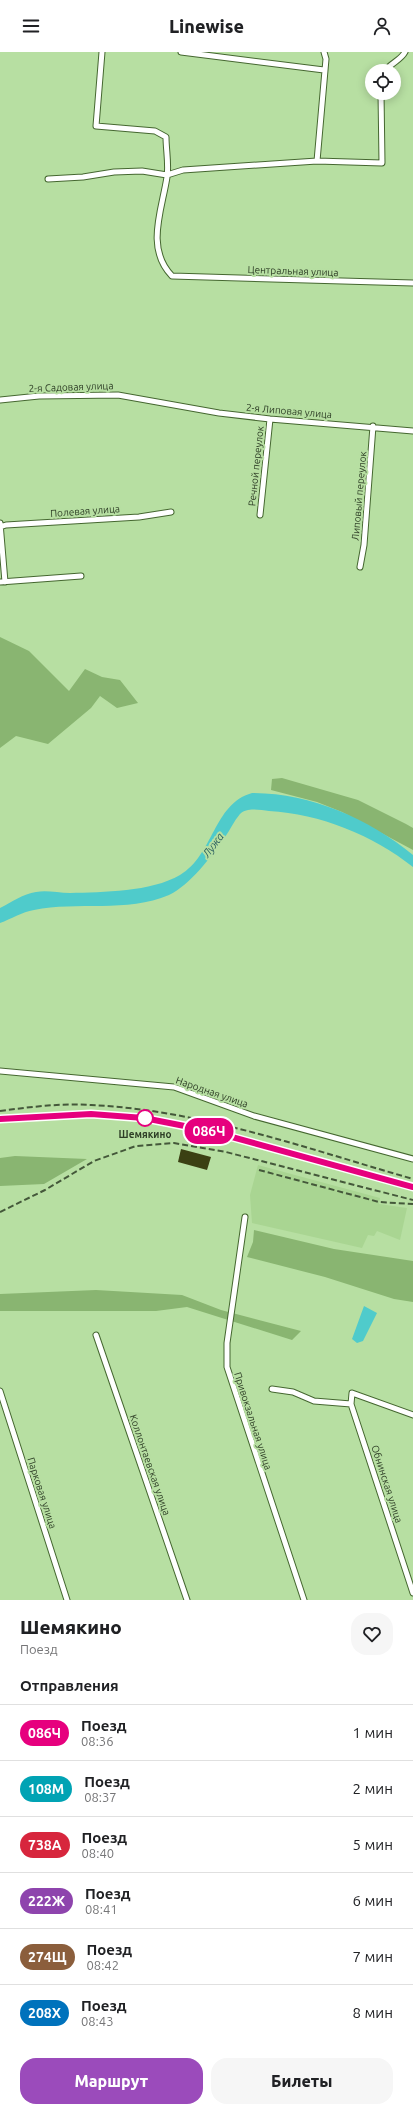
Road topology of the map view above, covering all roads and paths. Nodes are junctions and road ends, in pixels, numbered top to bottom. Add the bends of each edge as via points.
1 (102, 52) edge
2 (181, 52) edge
3 (324, 52) edge
4 (405, 52) edge
5 (391, 64) edge
6 (324, 70) junction
7 (381, 100) edge
8 (317, 161) junction
9 (167, 175) junction
10 (48, 178) dead end
11 (413, 283) edge
12 (0, 400) edge
13 (165, 403) joint
14 (270, 419) junction
15 (373, 426) junction
16 (413, 431) edge
17 (171, 512) dead end
18 (260, 515) dead end
19 (0, 526) edge
20 (360, 567) dead end
21 (81, 576) dead end
22 (2, 582) edge
23 (0, 1071) edge
24 (413, 1159) edge
25 (245, 1218) dead end
26 (96, 1335) dead end
27 (272, 1388) dead end
28 (0, 1391) edge
29 (351, 1404) junction
30 (413, 1415) edge
31 (413, 1593) edge
32 (67, 1600) edge
33 (187, 1600) edge
34 (304, 1600) edge

1 - 9 street via 96,126 155,131 166,137
2 - 6 street
3 - 6 street
4 - 5 street
6 - 8 street
7 - 8 street via 382,163
8 - 9 street via 183,170
9 - 10 street via 142,171
9 - 11 street, Центральная улица via 157,228 160,258 164,268 172,276
12 - 13 street, 2-я Садовая улица via 93,394 118,395
13 - 14 street, 2-я Липовая улица
14 - 15 street, 2-я Липовая улица
14 - 18 street, Речной переулок
15 - 16 street, 2-я Липовая улица
15 - 20 street, Липовый переулок
17 - 19 street, Полевая улица via 139,517
19 - 22 street
21 - 22 street
23 - 24 street, Народная улица via 174,1088 254,1116
25 - 34 street, Привокзальная улица via 227,1343 227,1367
26 - 33 street, Коллонтаевская улица
27 - 29 street via 293,1392 314,1401
28 - 32 street, Парковая улица
29 - 30 street via 352,1393
29 - 31 street, Обнинская улица

